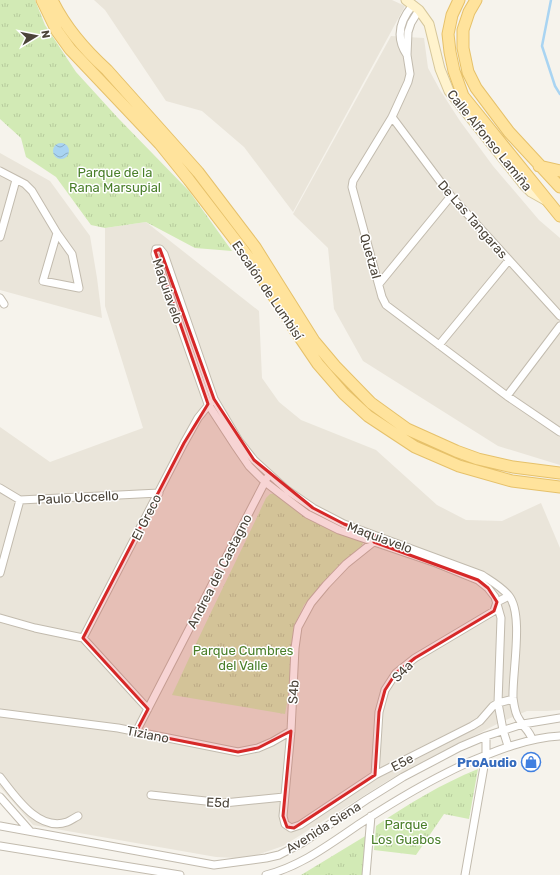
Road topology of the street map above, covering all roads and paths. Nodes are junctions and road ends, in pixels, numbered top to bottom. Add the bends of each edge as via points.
1 (42, 0) edge
2 (52, 0) edge
3 (459, 0) edge
4 (476, 0) edge
5 (414, 4) edge
6 (392, 117) junction
7 (539, 166) junction
8 (0, 171) edge
9 (560, 171) edge
10 (16, 180) junction
11 (560, 187) edge
12 (451, 196) junction
13 (550, 203) junction
14 (560, 216) edge
15 (57, 233) junction
16 (0, 237) edge
17 (509, 260) junction
18 (379, 284) junction
19 (560, 316) edge
20 (560, 326) edge
21 (439, 345) junction
22 (507, 396) junction
23 (214, 399) junction
24 (208, 404) junction
25 (560, 432) edge
26 (560, 473) edge
27 (269, 474) junction
28 (264, 482) junction
29 (560, 487) edge
30 (0, 488) edge
31 (159, 493) junction
32 (20, 500) junction
33 (377, 539) junction
34 (0, 573) edge
35 (509, 596) junction
36 (497, 602) junction
37 (514, 611) junction
38 (498, 612) junction
39 (0, 618) edge
40 (83, 638) junction
41 (513, 699) junction
42 (498, 703) junction
43 (148, 709) junction
44 (0, 713) edge
45 (560, 718) edge
46 (522, 724) junction
47 (503, 730) junction
48 (291, 731) junction
49 (136, 732) junction
50 (486, 736) junction
51 (560, 736) edge
52 (532, 739) junction
53 (508, 746) junction
54 (486, 755) junction
55 (376, 775) junction
56 (0, 777) edge
57 (151, 795) dead end
58 (0, 797) edge
59 (284, 797) junction
60 (78, 816) dead end
61 (371, 816) junction
62 (0, 826) edge
63 (291, 828) joint
64 (30, 831) junction
65 (0, 846) edge
66 (276, 874) edge
67 (180, 875) edge
68 (266, 875) edge
69 (366, 875) edge
70 (465, 875) edge

1 - 29 main road, Escalón de Lumbisí via 57,31 70,49 160,144 189,180 252,262 318,364 344,394 368,416 415,447 475,472
2 - 26 main road, Escalón de Lumbisí via 67,26 94,58 108,70 198,172 255,248 314,341 371,403 407,429 456,451 513,467
3 - 13 main road via 452,15 448,34 454,71 463,96
4 - 7 main road via 463,30 462,48 468,72 476,88 504,126
5 - 6 street, Quetzal via 404,18 401,30 402,47 407,55 410,74
5 - 13 street, Calle Alfonso Lamiña via 431,30 440,69 449,91 524,185
6 - 12 street, De Las Tangaras
6 - 18 street, Quetzal via 353,181 352,187
7 - 9 main road
7 - 11 main road
8 - 10 street
10 - 15 street via 32,191
10 - 16 street
12 - 17 street, De Las Tangaras
12 - 18 street
13 - 14 main road
15 - 15 street via 43,281 79,288 72,254
17 - 19 street, De Las Tangaras
17 - 21 street
18 - 21 street, Quetzal via 386,305
20 - 22 street
21 - 22 street, Quetzal
22 - 25 street, Quetzal
23 - 24 street, El Greco
23 - 24 street, Maquiavelo via 164,254 157,248 155,254
23 - 27 street, Maquiavelo via 239,441
24 - 28 street, Maquiavelo via 236,447
24 - 31 street, El Greco via 184,443
27 - 28 street, Andrea del Castagno
27 - 33 street, Maquiavelo via 313,508
28 - 33 street, Maquiavelo via 307,514 339,530
28 - 43 street, Andrea del Castagno
30 - 32 street, Paulo Uccello
31 - 32 street, Paulo Uccello
31 - 40 street, El Greco
32 - 34 street
33 - 35 street, Maquiavelo via 482,575
33 - 36 street, Maquiavelo via 478,580 488,588
33 - 48 street, S4b via 346,564 326,585 298,627
35 - 36 street
35 - 37 street
36 - 38 street
37 - 38 street, S4a
37 - 41 street via 516,630
38 - 42 street
38 - 55 street, S4a via 415,658 396,674 385,690 379,712
39 - 40 street
40 - 43 street
41 - 42 street, E5e
41 - 46 street
42 - 47 street
42 - 55 street, E5e via 472,726
43 - 49 street, Andrea del Castagno
44 - 49 street, Tiziano
45 - 46 street, Avenida Siena
46 - 47 street, Avenida Siena
46 - 52 street
47 - 50 street, Avenida Siena
47 - 53 street
48 - 49 street, Tiziano via 258,748 238,752
48 - 59 street, S4b
50 - 54 street
50 - 64 street, Avenida Siena via 403,777 302,843 266,858 214,865
51 - 52 street, Avenida Siena
52 - 53 street, Avenida Siena
53 - 54 street, Avenida Siena
54 - 61 street, Avenida Siena via 426,783
54 - 70 street
55 - 63 street, E5e via 300,825
56 - 60 street via 28,810 39,818 57,824 68,822
57 - 59 street, E5d via 224,803
58 - 64 street
59 - 63 street, S4b via 284,824
61 - 66 street, Avenida Siena via 307,858
61 - 69 street
62 - 64 street, Avenida Siena
65 - 67 street
66 - 68 street, Avenida Siena

